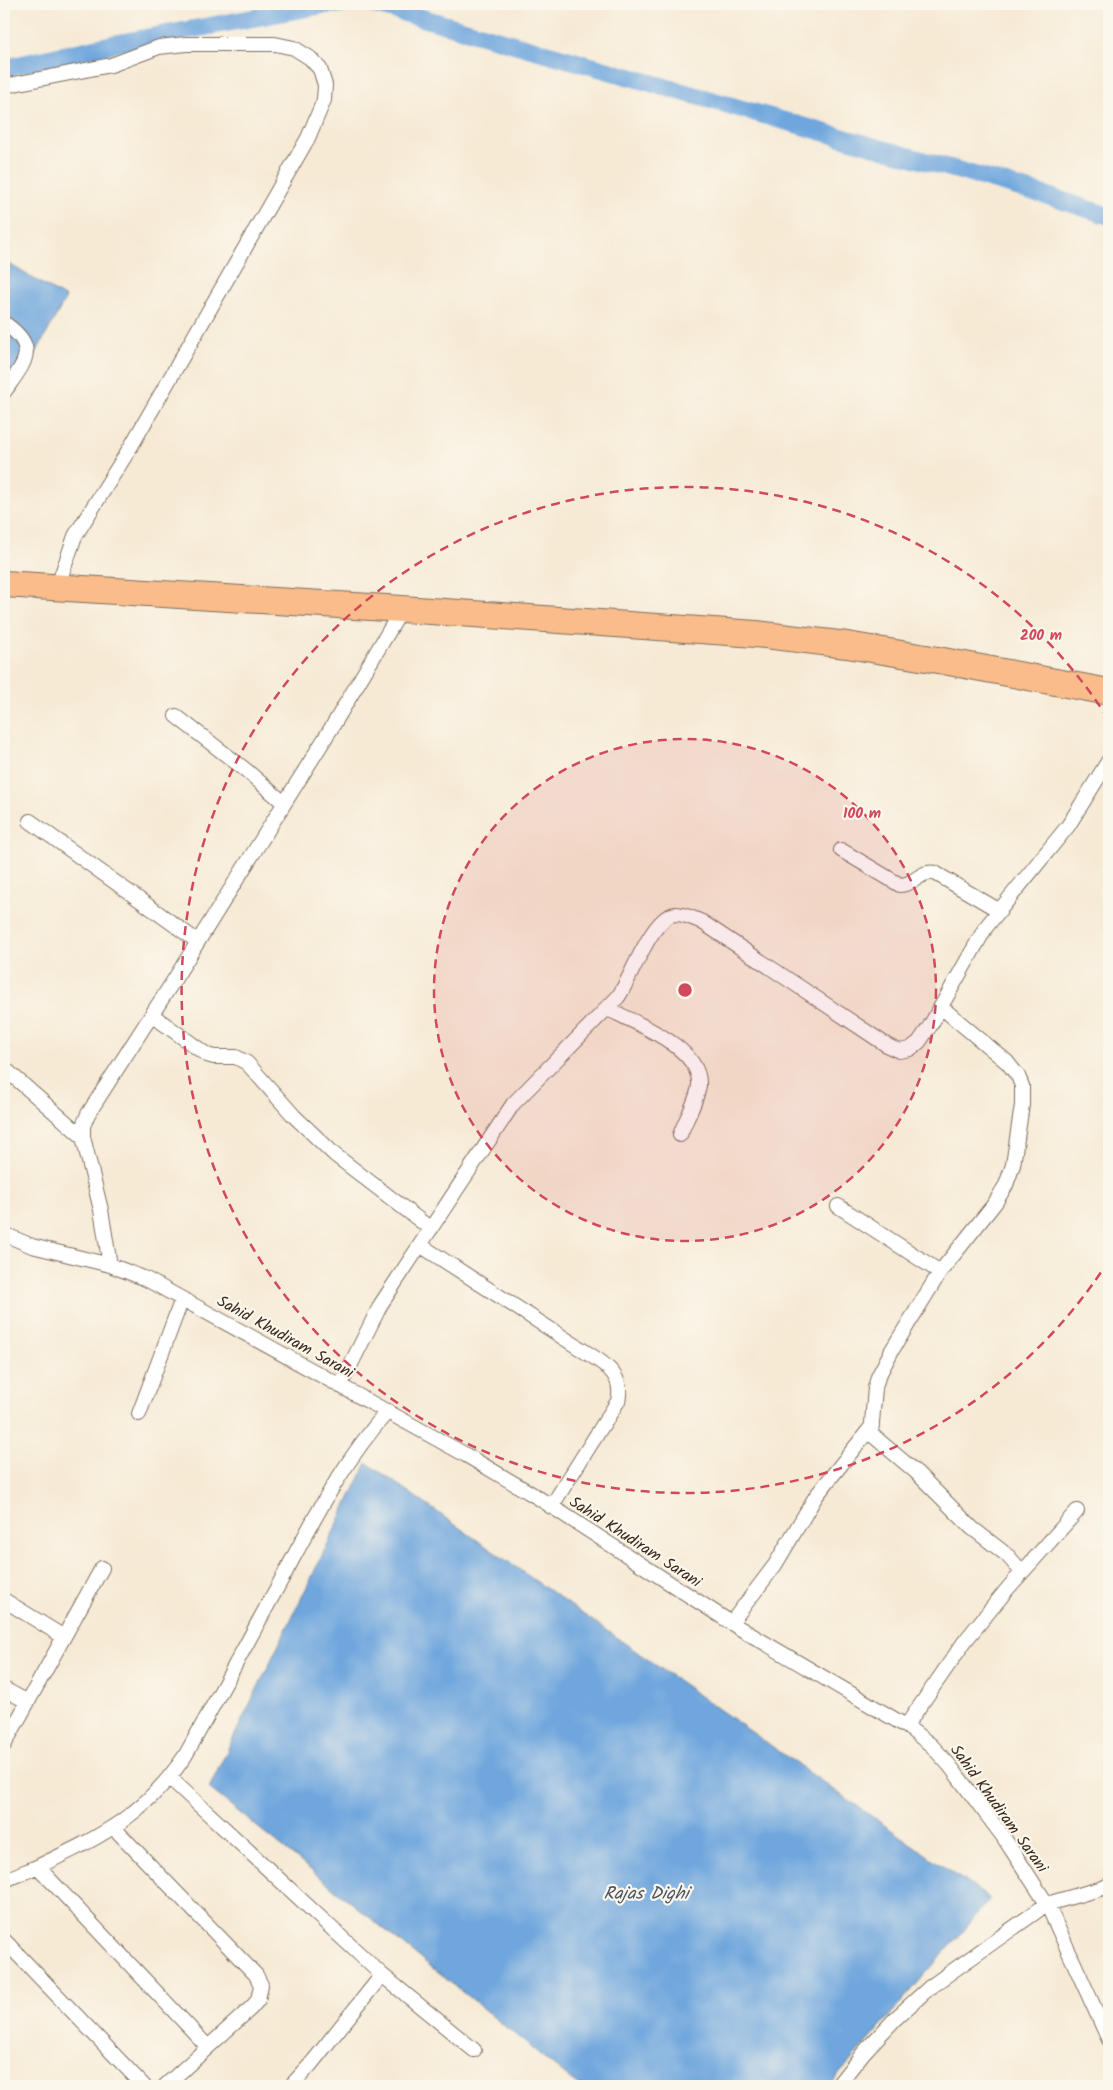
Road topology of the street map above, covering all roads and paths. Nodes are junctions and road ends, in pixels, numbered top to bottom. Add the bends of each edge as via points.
1 (4, 86) edge
2 (4, 324) edge
3 (4, 392) edge
4 (4, 584) edge
5 (57, 588) junction
6 (402, 609) junction
7 (1109, 692) edge
8 (176, 716) dead end
9 (1109, 760) edge
10 (284, 803) junction
11 (30, 821) dead end
12 (841, 850) dead end
13 (1000, 911) junction
14 (197, 941) junction
15 (941, 1007) junction
16 (606, 1008) junction
17 (152, 1015) junction
18 (4, 1068) edge
19 (680, 1135) dead end
20 (83, 1137) junction
21 (838, 1206) dead end
22 (431, 1229) junction
23 (4, 1234) edge
24 (420, 1245) junction
25 (110, 1265) junction
26 (940, 1272) junction
27 (182, 1299) junction
28 (340, 1386) junction
29 (388, 1411) junction
30 (139, 1414) dead end
31 (872, 1426) junction
32 (551, 1507) junction
33 (1077, 1510) dead end
34 (102, 1568) dead end
35 (1022, 1572) junction
36 (4, 1600) edge
37 (731, 1623) junction
38 (64, 1636) junction
39 (4, 1688) edge
40 (28, 1702) junction
41 (906, 1726) junction
42 (4, 1745) edge
43 (170, 1778) junction
44 (114, 1828) junction
45 (38, 1867) junction
46 (4, 1881) edge
47 (1109, 1885) edge
48 (1047, 1904) junction
49 (4, 1940) edge
50 (382, 1975) junction
51 (1109, 2040) edge
52 (208, 2047) junction
53 (474, 2050) dead end
54 (144, 2086) edge
55 (165, 2086) edge
56 (291, 2086) edge
57 (837, 2086) edge

1 - 5 street via 111,65 159,47 186,44 275,44 294,48 320,69 325,85 324,100 308,138 135,439 74,536
2 - 3 street via 26,343 26,356
4 - 5 highway
5 - 6 highway
6 - 7 highway via 756,634 902,654
6 - 10 street
8 - 10 street
9 - 13 street via 1068,826
10 - 14 street
11 - 14 street
12 - 13 street via 900,885 906,885 924,873 935,873
13 - 15 street via 974,947
14 - 17 street
15 - 16 street via 918,1042 910,1049 899,1051 702,922 674,914 654,930 626,986
15 - 26 street via 1007,1062 1022,1086 1022,1105 1013,1165 1006,1185
16 - 19 street via 676,1045 691,1059 698,1072 698,1087
16 - 22 street via 512,1104
17 - 20 street via 88,1114
17 - 22 street via 207,1055 236,1057 248,1063 294,1116 335,1155
18 - 20 street
20 - 25 street via 101,1210
21 - 26 street
22 - 24 street
23 - 25 street, Sahid Khudiram Sarani via 32,1246
24 - 28 street via 382,1304
24 - 32 street via 610,1368 617,1377 621,1391 618,1401
25 - 27 street, Sahid Khudiram Sarani via 128,1270
26 - 31 street via 878,1377
27 - 28 street, Sahid Khudiram Sarani
27 - 30 street
28 - 29 street, Sahid Khudiram Sarani
29 - 32 street, Sahid Khudiram Sarani
29 - 43 street via 365,1436 316,1514 203,1724
31 - 35 street via 871,1434
31 - 37 street via 816,1496 775,1565
32 - 37 street, Sahid Khudiram Sarani
33 - 35 street
34 - 38 street
35 - 41 street via 965,1641
36 - 38 street
37 - 41 street, Sahid Khudiram Sarani
38 - 40 street
39 - 40 street
40 - 42 street
41 - 48 street, Sahid Khudiram Sarani via 931,1745 950,1766 1002,1835
43 - 44 street via 140,1809
43 - 50 street
44 - 45 street
44 - 52 street via 256,1975 261,1985 258,2000
45 - 46 street
45 - 52 street
47 - 48 street
48 - 51 street, Sahid Khudiram Sarani
48 - 57 street via 930,1987 864,2052
49 - 54 street
50 - 53 street
50 - 56 street
52 - 55 street

